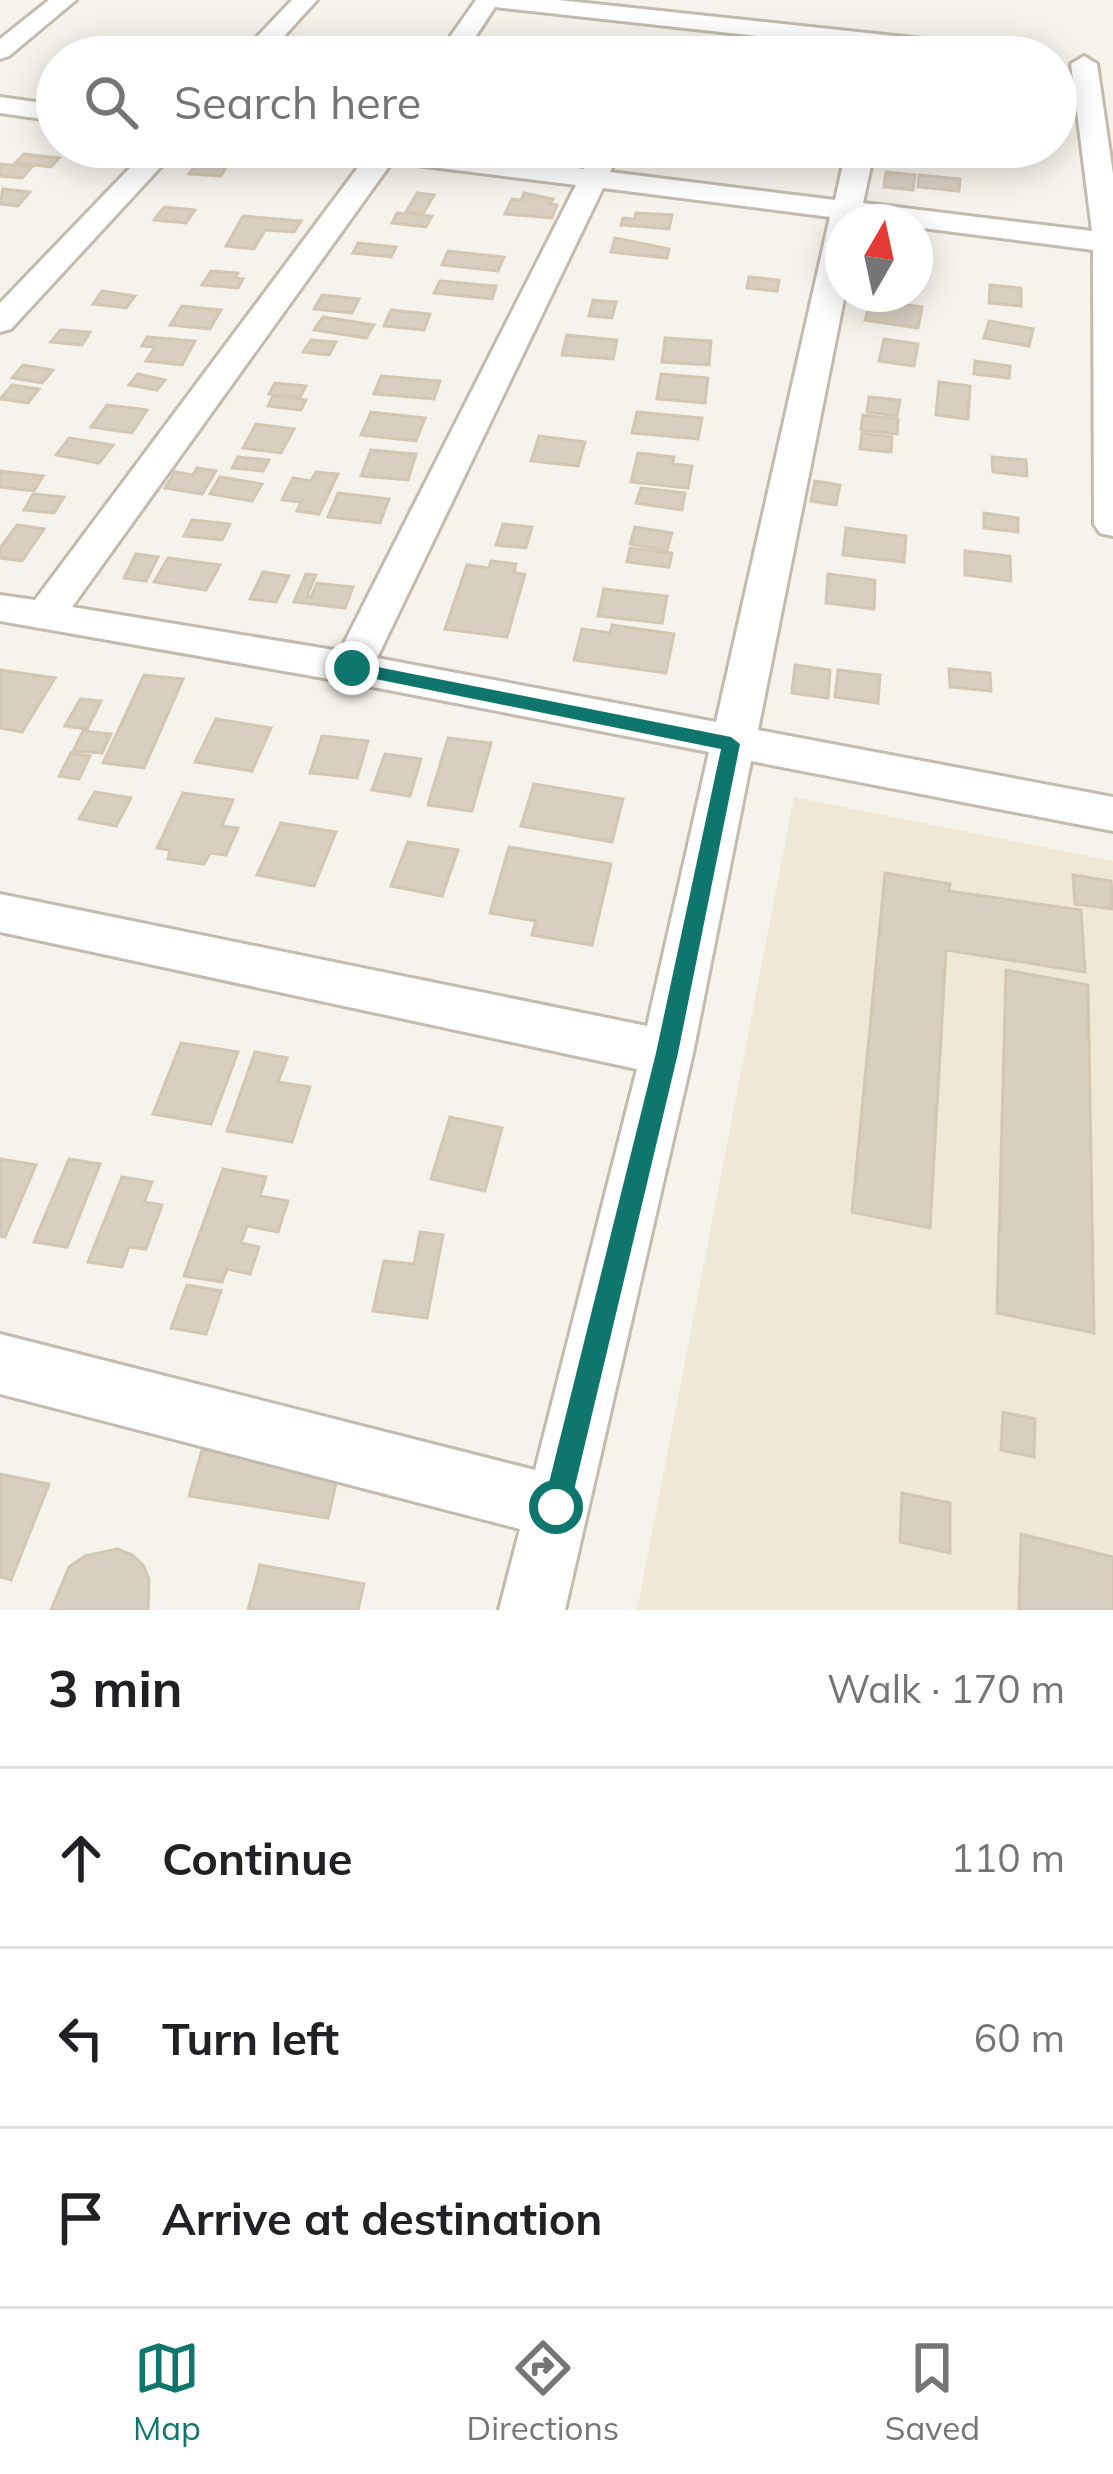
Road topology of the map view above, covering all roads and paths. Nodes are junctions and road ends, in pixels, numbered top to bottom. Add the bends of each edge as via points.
1 (64, 0) edge
2 (304, 0) edge
3 (490, 0) edge
4 (271, 36) edge
5 (464, 36) edge
6 (743, 36) edge
7 (0, 51) edge
8 (1084, 64) edge
9 (0, 105) edge
10 (36, 110) edge
11 (145, 168) edge
12 (373, 168) edge
13 (598, 168) edge
14 (626, 168) edge
15 (856, 168) edge
16 (849, 204) edge
17 (825, 215) edge
18 (933, 227) edge
19 (1111, 242) edge
20 (825, 312) edge
21 (0, 322) edge
22 (1113, 524) edge
23 (0, 608) edge
24 (45, 614) junction
25 (352, 668) junction
26 (731, 744) junction
27 (1113, 814) edge
28 (0, 914) edge
29 (667, 1053) junction
30 (0, 1364) edge
31 (556, 1507) junction
32 (532, 1610) edge

1 - 7 street
2 - 4 street
3 - 5 street
3 - 6 street
8 - 19 street
9 - 10 street
11 - 21 street
12 - 24 street
13 - 25 street
14 - 17 street
15 - 16 street
18 - 19 street
19 - 22 street
20 - 26 street
23 - 24 street
24 - 25 street
25 - 26 street
26 - 27 street
26 - 29 street
28 - 29 street
29 - 31 street
30 - 31 street
31 - 32 street

